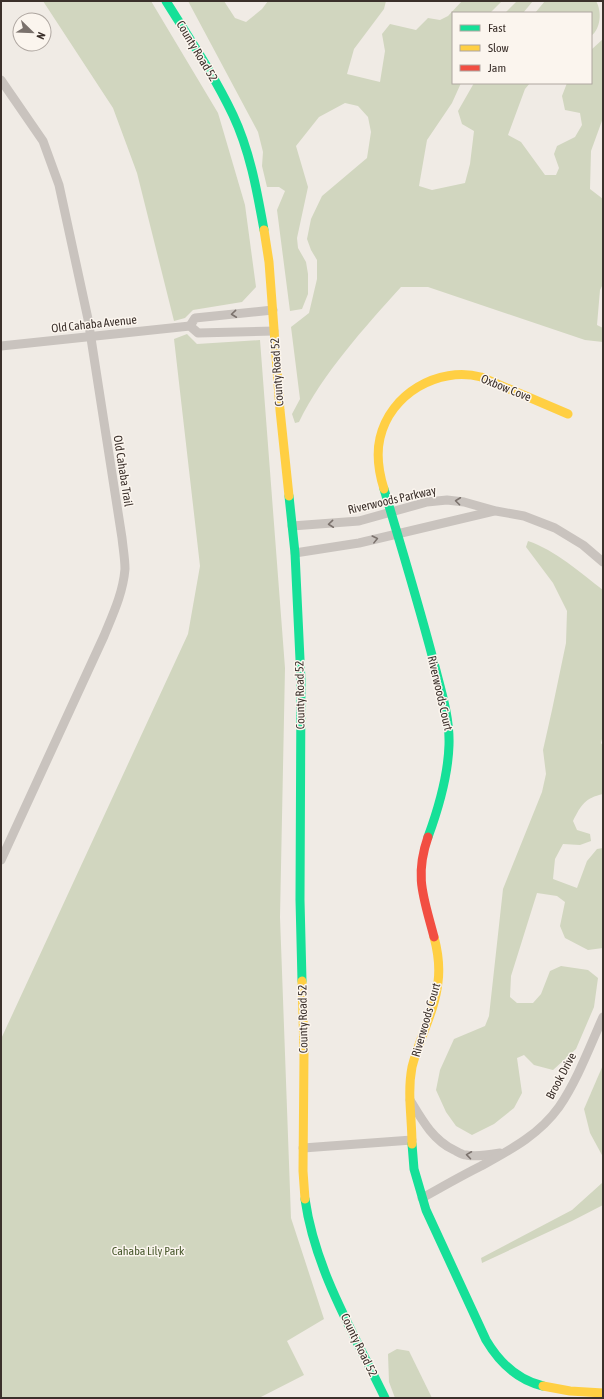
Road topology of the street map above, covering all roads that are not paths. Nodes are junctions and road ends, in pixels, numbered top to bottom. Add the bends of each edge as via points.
1 (166, 1) edge
2 (1, 80) edge
3 (272, 310) junction
4 (190, 326) junction
5 (274, 331) junction
6 (92, 337) junction
7 (1, 346) edge
8 (568, 414) dead end
9 (496, 511) junction
10 (392, 513) junction
11 (292, 526) junction
12 (399, 533) junction
13 (295, 553) junction
14 (603, 562) edge
15 (1, 860) edge
16 (603, 1017) edge
17 (410, 1099) junction
18 (412, 1140) junction
19 (303, 1148) junction
20 (507, 1151) junction
21 (422, 1198) junction
22 (603, 1393) edge
23 (385, 1398) edge

1 - 3 main road, County Road 52 via 220,90 242,137 256,186 269,262
2 - 6 street, Old Cahaba Trail via 43,141 59,185
3 -> 4 street, Old Cahaba Avenue via 195,318
3 - 5 main road, County Road 52
4 - 5 street, Old Cahaba Avenue via 198,333
4 - 6 street, Old Cahaba Avenue
5 - 11 main road, County Road 52
6 - 7 street, Old Cahaba Avenue
6 - 15 street, Old Cahaba Trail via 125,570 117,603 104,636
8 - 10 main road, Oxbow Cove via 492,381 471,375 434,378 419,385 395,406 381,434 379,466
9 -> 10 street, Riverwoods Parkway via 447,500 427,502
9 - 12 street, Riverwoods Parkway
9 - 14 street, Riverwoods Parkway via 524,516 554,528 583,545
10 -> 11 street, Riverwoods Parkway via 359,521
10 - 12 main road, Riverwoods Court
11 - 13 main road, County Road 52
13 -> 12 street, Riverwoods Parkway via 359,543
12 - 17 main road, Riverwoods Court via 450,734 444,792 420,876 437,953 438,983 413,1066
13 - 19 main road, County Road 52 via 302,681 300,900 304,1053
16 - 20 street, Brook Drive via 568,1094 558,1109 529,1137
17 - 18 main road, Riverwoods Court
20 -> 17 street, Brook Drive via 479,1156 464,1155 449,1148 424,1124
18 - 19 street
18 - 21 main road, Riverwoods Court via 414,1167
19 - 23 main road, County Road 52 via 304,1189 313,1236 331,1284
20 - 21 street, Brook Drive
21 - 22 main road, Riverwoods Court via 486,1340 503,1363 519,1376 538,1385 560,1390

